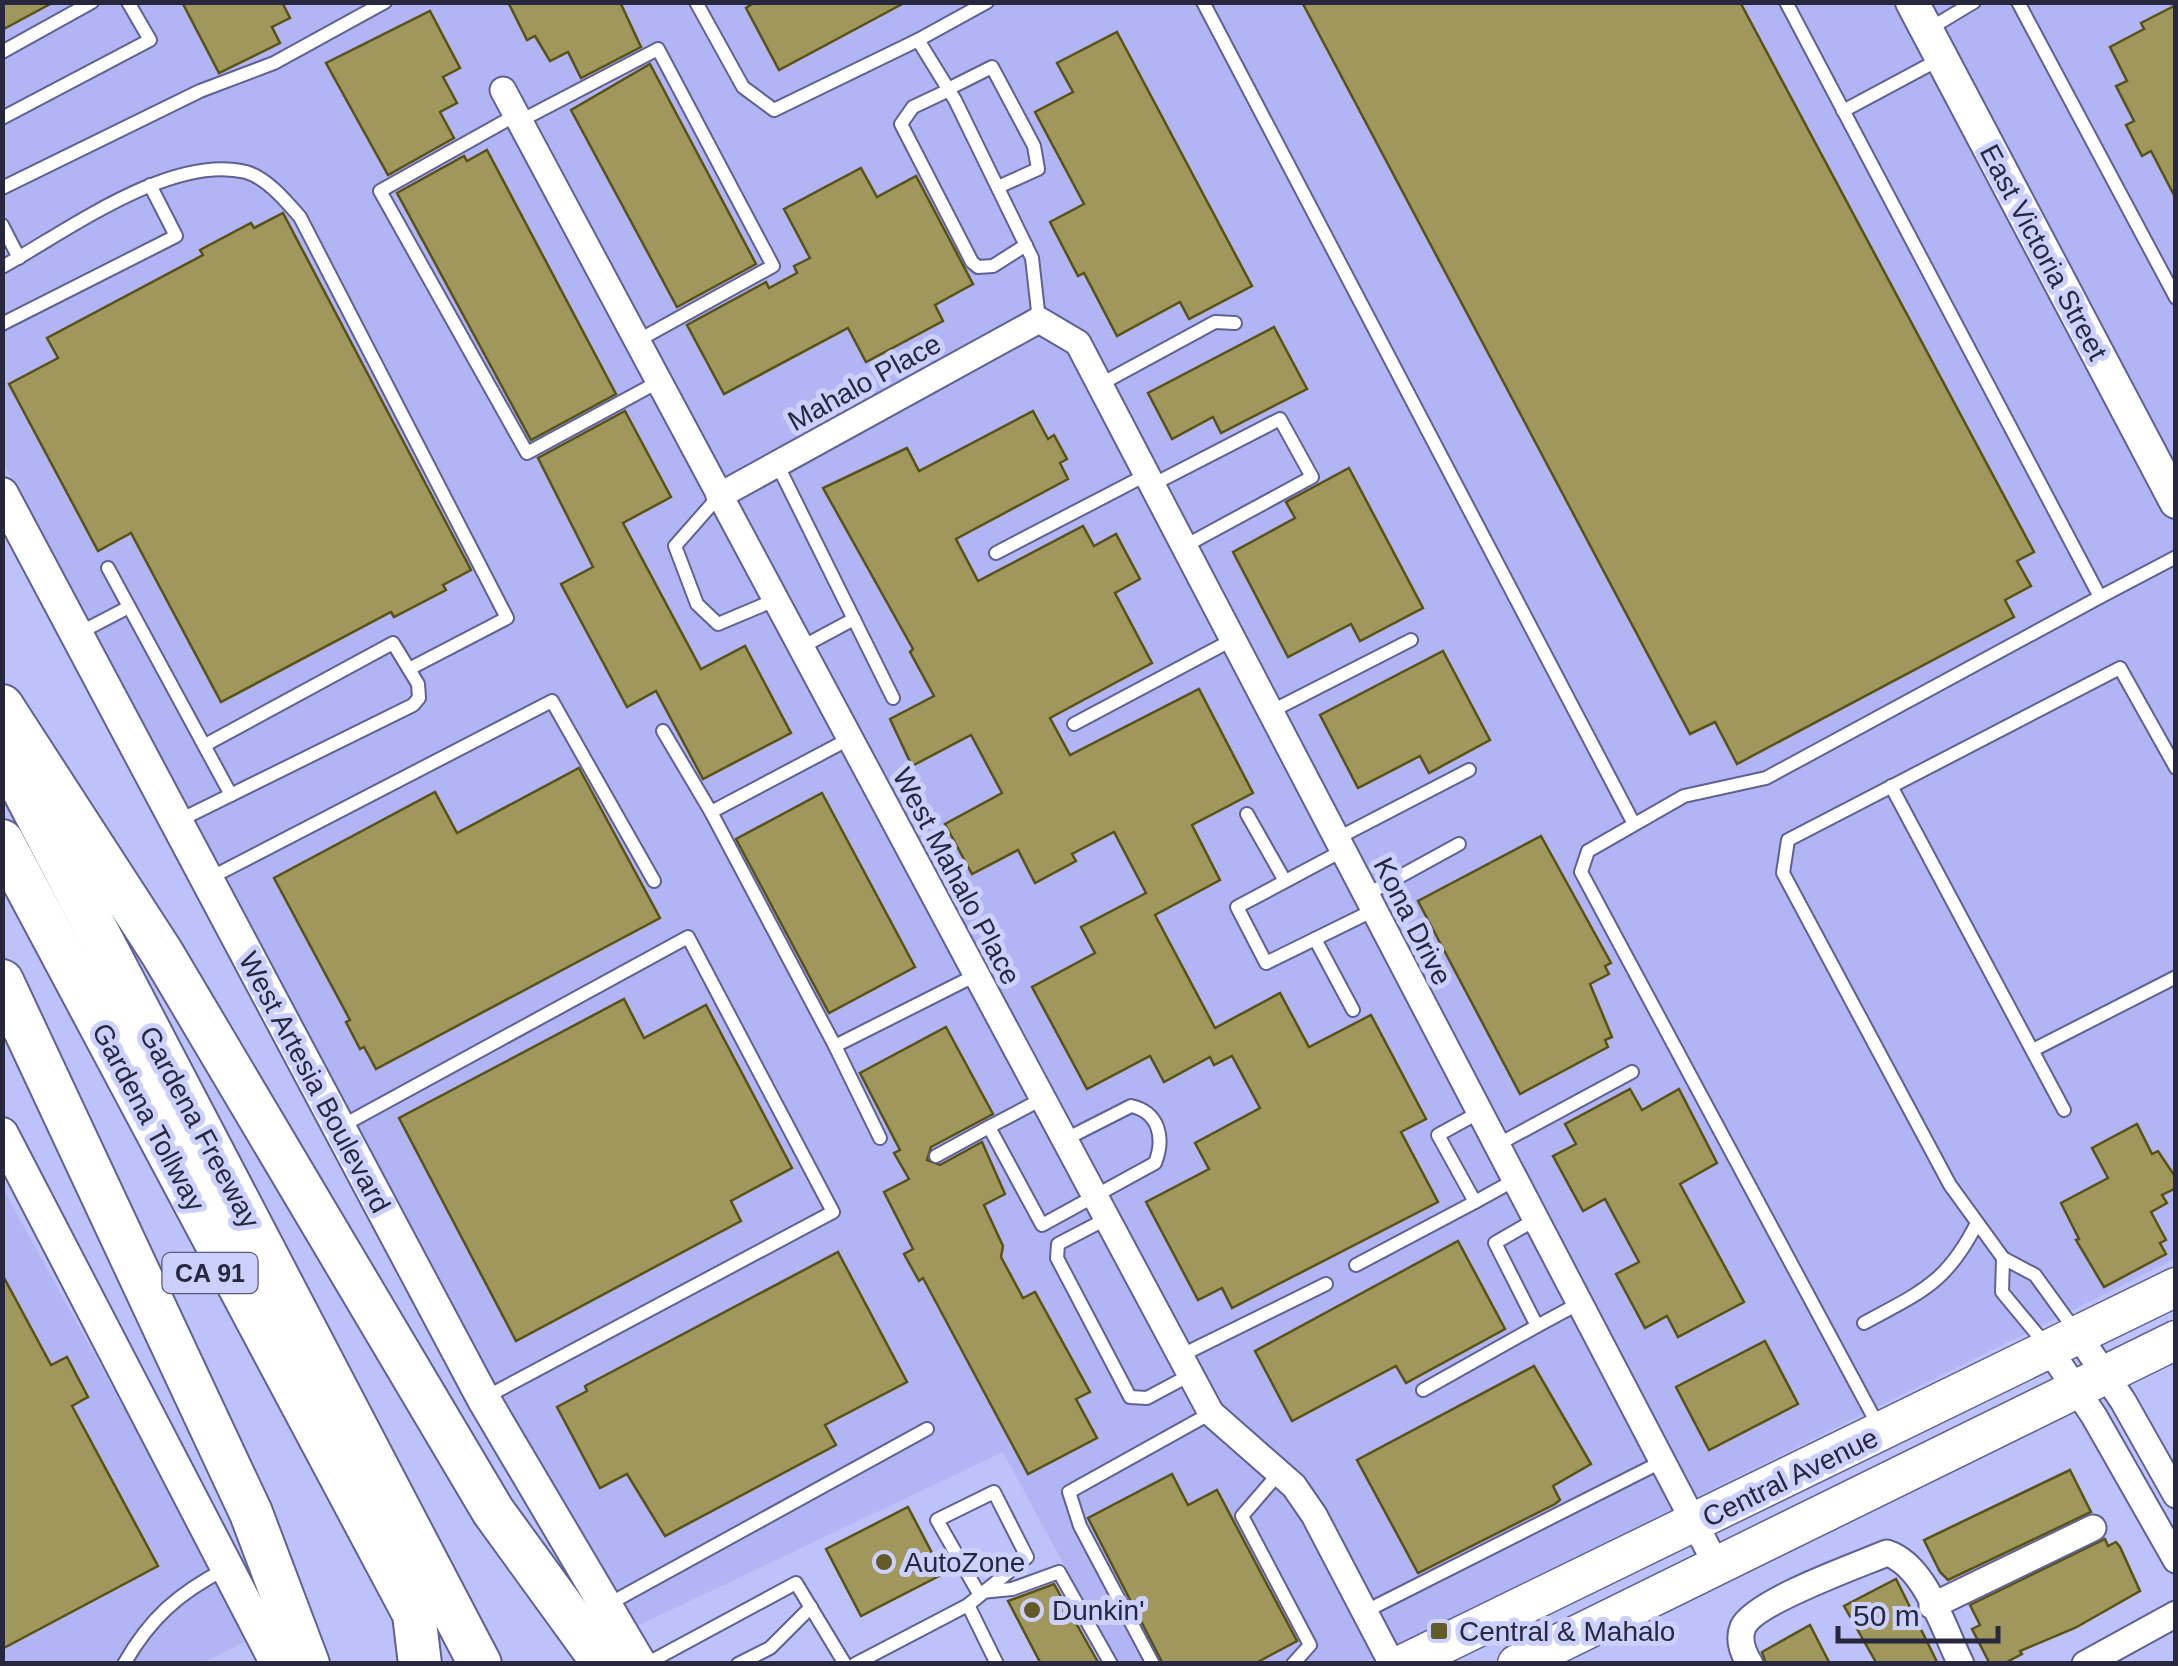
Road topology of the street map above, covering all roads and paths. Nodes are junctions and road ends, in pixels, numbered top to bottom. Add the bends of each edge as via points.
1 (92, 2) edge
2 (128, 2) edge
3 (385, 2) edge
4 (696, 2) edge
5 (987, 2) edge
6 (1204, 2) edge
7 (1786, 2) edge
8 (1974, 2) edge
9 (2018, 2) edge
10 (1927, 30) edge
11 (918, 40) junction
12 (2, 52) edge
13 (503, 90) dead end
14 (949, 90) junction
15 (1843, 110) junction
16 (2, 118) edge
17 (518, 118) junction
18 (150, 185) junction
19 (2, 188) edge
20 (998, 188) junction
21 (2, 225) edge
22 (1026, 245) junction
23 (19, 258) junction
24 (2, 267) edge
25 (2176, 298) edge
26 (1038, 320) junction
27 (1235, 323) dead end
28 (2, 324) edge
29 (637, 341) junction
30 (658, 382) junction
31 (1099, 385) junction
32 (777, 464) junction
33 (1148, 480) junction
34 (2, 494) edge
35 (719, 496) junction
36 (2176, 502) edge
37 (1183, 547) junction
38 (996, 553) dead end
39 (2176, 557) edge
40 (108, 568) dead end
41 (2100, 597) junction
42 (775, 600) junction
43 (130, 607) junction
44 (854, 619) junction
45 (77, 634) junction
46 (1232, 640) junction
47 (1410, 640) dead end
48 (800, 648) junction
49 (409, 669) junction
50 (893, 698) dead end
51 (2, 706) edge
52 (1270, 712) junction
53 (1074, 724) dead end
54 (663, 731) dead end
55 (849, 739) junction
56 (204, 746) junction
57 (2, 750) edge
58 (2176, 768) edge
59 (1469, 770) dead end
60 (1891, 786) junction
61 (231, 795) junction
62 (2, 800) edge
63 (711, 812) junction
64 (1248, 814) dead end
65 (177, 822) junction
66 (1634, 824) junction
67 (2, 841) edge
68 (1339, 844) junction
69 (1459, 844) dead end
70 (207, 880) junction
71 (654, 881) dead end
72 (1285, 881) junction
73 (2, 883) edge
74 (1370, 903) junction
75 (1315, 939) junction
76 (976, 975) junction
77 (2176, 977) edge
78 (2, 981) edge
79 (1353, 1010) dead end
80 (835, 1046) junction
81 (2034, 1050) junction
82 (1632, 1072) dead end
83 (1042, 1099) junction
84 (2064, 1110) dead end
85 (1478, 1113) junction
86 (989, 1127) junction
87 (339, 1128) junction
88 (880, 1138) dead end
89 (1064, 1140) junction
90 (4, 1142) edge
91 (1495, 1146) junction
92 (936, 1156) dead end
93 (1513, 1181) junction
94 (1475, 1202) junction
95 (1100, 1208) junction
96 (1533, 1221) junction
97 (1977, 1223) junction
98 (2003, 1258) junction
99 (1356, 1265) dead end
100 (1326, 1284) dead end
101 (2176, 1287) edge
102 (284, 1289) junction
103 (1576, 1304) junction
104 (1864, 1323) dead end
105 (1537, 1326) junction
106 (2176, 1340) edge
107 (2064, 1342) junction
108 (1185, 1365) junction
109 (2090, 1382) junction
110 (1422, 1390) dead end
111 (484, 1398) junction
112 (1210, 1413) junction
113 (926, 1428) dead end
114 (1882, 1432) junction
115 (1661, 1462) junction
116 (1279, 1474) junction
117 (2176, 1495) edge
118 (1695, 1524) junction
119 (2093, 1528) dead end
120 (2168, 1532) edge
121 (2176, 1560) edge
122 (1716, 1566) junction
123 (228, 1567) junction
124 (978, 1592) junction
125 (968, 1605) junction
126 (604, 1606) junction
127 (1932, 1606) junction
128 (811, 1607) junction
129 (1366, 1611) junction
130 (2176, 1614) edge
131 (2114, 1658) edge
132 (1538, 1659) edge
133 (124, 1664) edge
134 (276, 1664) edge
135 (308, 1664) edge
136 (417, 1664) edge
137 (480, 1664) edge
138 (604, 1664) edge
139 (643, 1664) edge
140 (738, 1664) edge
141 (844, 1664) edge
142 (855, 1664) edge
143 (997, 1664) edge
144 (1111, 1664) edge
145 (1153, 1664) edge
146 (1293, 1664) edge
147 (1392, 1664) edge
148 (1403, 1664) edge
149 (1750, 1664) edge
150 (1961, 1664) edge
151 (2085, 1664) edge

1 - 12 lane
2 - 16 lane via 150,40
3 - 19 lane via 274,63 200,91
4 - 11 lane via 743,88 774,110
5 - 11 lane
6 - 66 lane
7 - 15 lane
8 - 10 lane
9 - 25 lane
10 - 15 lane
10 - 36 main road, East Victoria Street
11 - 14 lane
13 - 17 street, West Mahalo Place
14 - 20 lane
14 - 20 lane via 992,67 1034,146 1038,169
14 - 22 lane via 912,106 901,124 972,262 993,266
15 - 41 lane
17 - 29 street, West Mahalo Place
17 - 29 lane via 658,48 773,266
17 - 30 lane via 380,191 527,453
18 - 23 lane
18 - 28 lane via 176,236
18 - 49 lane via 205,170 248,172 300,217 507,618
20 - 22 lane
21 - 23 lane
22 - 26 lane
23 - 24 lane
26 - 31 street, Kona Drive via 1078,343
26 - 32 street, Mahalo Place
27 - 31 lane via 1215,322
29 - 30 street, West Mahalo Place
30 - 35 street, West Mahalo Place
31 - 33 street, Kona Drive
32 - 35 street, Mahalo Place
32 - 44 lane
33 - 37 street, Kona Drive
33 - 37 lane via 1280,419 1312,477
33 - 38 lane
34 - 45 main road, West Artesia Boulevard
35 - 42 street, West Mahalo Place
35 - 42 lane via 675,546 698,604 718,624
37 - 46 street, Kona Drive
39 - 41 lane
40 - 43 lane
41 - 66 lane via 1766,778 1684,796
42 - 48 street, West Mahalo Place
43 - 45 lane
43 - 56 lane
44 - 48 lane
44 - 50 lane
45 - 65 main road, West Artesia Boulevard
46 - 52 street, Kona Drive
46 - 53 lane
47 - 52 lane
48 - 55 street, West Mahalo Place
49 - 56 lane via 393,643
49 - 61 lane via 418,684 414,705
51 - 138 highway via 162,953 493,1511
52 - 68 street, Kona Drive
54 - 63 lane
55 - 63 lane
55 - 76 street, West Mahalo Place
56 - 61 lane
57 - 102 highway, Gardena Freeway / CA 91
58 - 60 lane via 2120,668
59 - 68 lane
60 - 81 lane
60 - 97 lane via 1788,840 1783,873 1950,1185
61 - 65 lane
62 - 102 highway, Gardena Tollway via 242,1253
63 - 80 lane
64 - 72 lane
65 - 70 main road, West Artesia Boulevard
66 - 114 lane via 1588,851 1581,872 1587,890
67 - 136 highway, Gardena Tollway via 414,1614
68 - 72 lane
68 - 74 street, Kona Drive
69 - 74 lane
70 - 71 lane via 552,701
70 - 87 main road, West Artesia Boulevard
72 - 75 lane via 1237,906 1266,963
73 - 136 highway, CA 91
74 - 75 lane
74 - 85 street, Kona Drive
75 - 79 lane
76 - 80 lane
76 - 83 street, West Mahalo Place
77 - 81 lane
78 - 135 highway via 251,1512
80 - 88 lane
81 - 84 lane
82 - 91 lane
83 - 86 lane
83 - 89 street, West Mahalo Place
85 - 91 street, Kona Drive
85 - 94 lane via 1438,1135
86 - 92 lane
86 - 95 lane via 1042,1225
87 - 111 main road, West Artesia Boulevard
87 - 111 lane via 688,938 833,1212
89 - 95 street, West Mahalo Place
89 - 95 lane via 1131,1106 1155,1122 1162,1146 1155,1163
90 - 123 main road
91 - 93 street, Kona Drive
93 - 94 lane
93 - 96 street, Kona Drive
94 - 99 lane
95 - 108 street, West Mahalo Place
95 - 108 lane via 1058,1244 1056,1258 1130,1396 1146,1398
96 - 103 street, Kona Drive
96 - 105 lane via 1494,1243
97 - 98 lane
97 - 104 lane via 1957,1264
98 - 107 lane via 2035,1275
98 - 107 lane via 2002,1292
100 - 108 lane
101 - 107 main road, Central Avenue
102 - 137 highway, Gardena Freeway / CA 91
103 - 105 lane
103 - 115 street, Kona Drive
105 - 110 lane
106 - 109 main road, Central Avenue
107 - 109 street
107 - 114 main road, Central Avenue
108 - 112 street, West Mahalo Place
109 - 117 street
109 - 120 street
109 - 122 main road, Central Avenue
111 - 126 main road, West Artesia Boulevard
112 - 116 street, West Mahalo Place
112 - 145 lane via 1069,1492
113 - 126 lane
114 - 118 main road, Central Avenue
115 - 118 street, Kona Drive
115 - 129 lane
116 - 129 street, West Mahalo Place via 1314,1514
116 - 146 lane via 1242,1516 1310,1646
118 - 122 street, Kona Drive
118 - 148 main road, Central Avenue
119 - 127 street
120 - 121 street
122 - 132 main road, Central Avenue
123 - 133 lane via 182,1592 145,1626
123 - 134 main road
124 - 124 lane via 937,1520 994,1492 1027,1556
124 - 125 lane
124 - 144 lane via 1012,1589 1059,1572
125 - 142 lane
125 - 143 lane
126 - 139 main road, West Artesia Boulevard
127 - 149 street via 1904,1559 1887,1553 1758,1612 1741,1630
127 - 150 street
128 - 139 lane via 796,1583
128 - 140 lane via 770,1648
128 - 141 lane
129 - 147 street, West Mahalo Place
130 - 131 street
131 - 151 street

